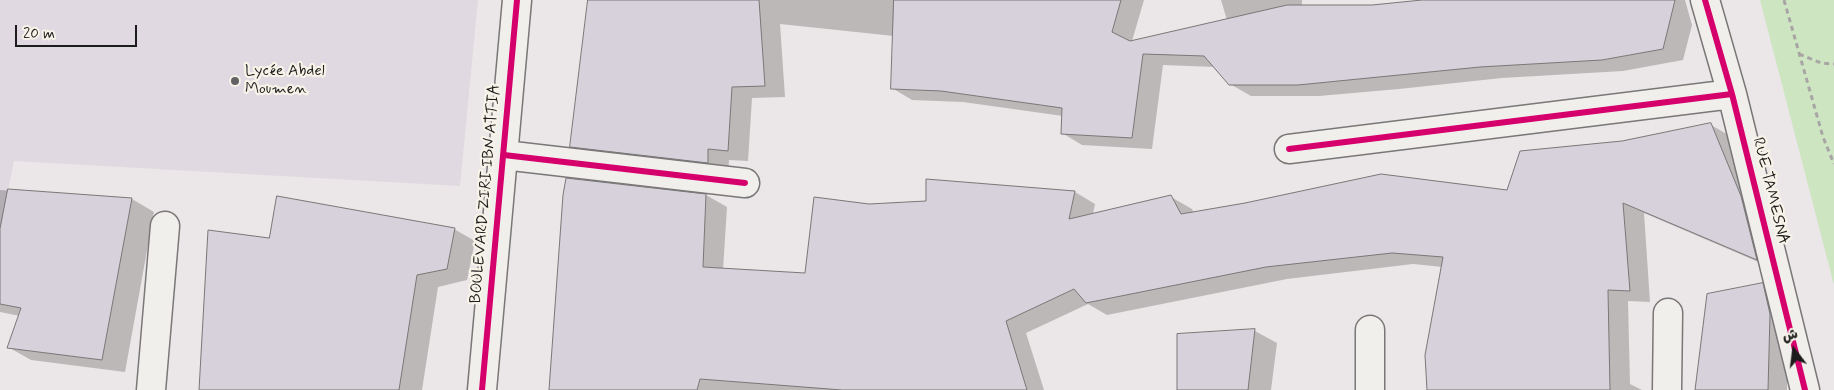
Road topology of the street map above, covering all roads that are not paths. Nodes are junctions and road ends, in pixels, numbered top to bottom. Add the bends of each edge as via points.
1 (517, 0) edge
2 (1706, 0) edge
3 (1732, 94) junction
4 (1289, 149) dead end
5 (504, 155) junction
6 (745, 183) dead end
7 (165, 226) dead end
8 (1668, 313) dead end
9 (1370, 330) dead end
10 (151, 390) edge
11 (482, 390) edge
12 (1370, 390) edge
13 (1667, 390) edge
14 (1805, 390) edge

1 - 5 street, BOULEVARD ZIRI IBN ATTIA
2 - 3 street, RUE TAMESNA
3 - 4 street
3 - 14 street, RUE TAMESNA
5 - 6 street
5 - 11 street, BOULEVARD ZIRI IBN ATTIA
7 - 10 street
8 - 13 street
9 - 12 street

